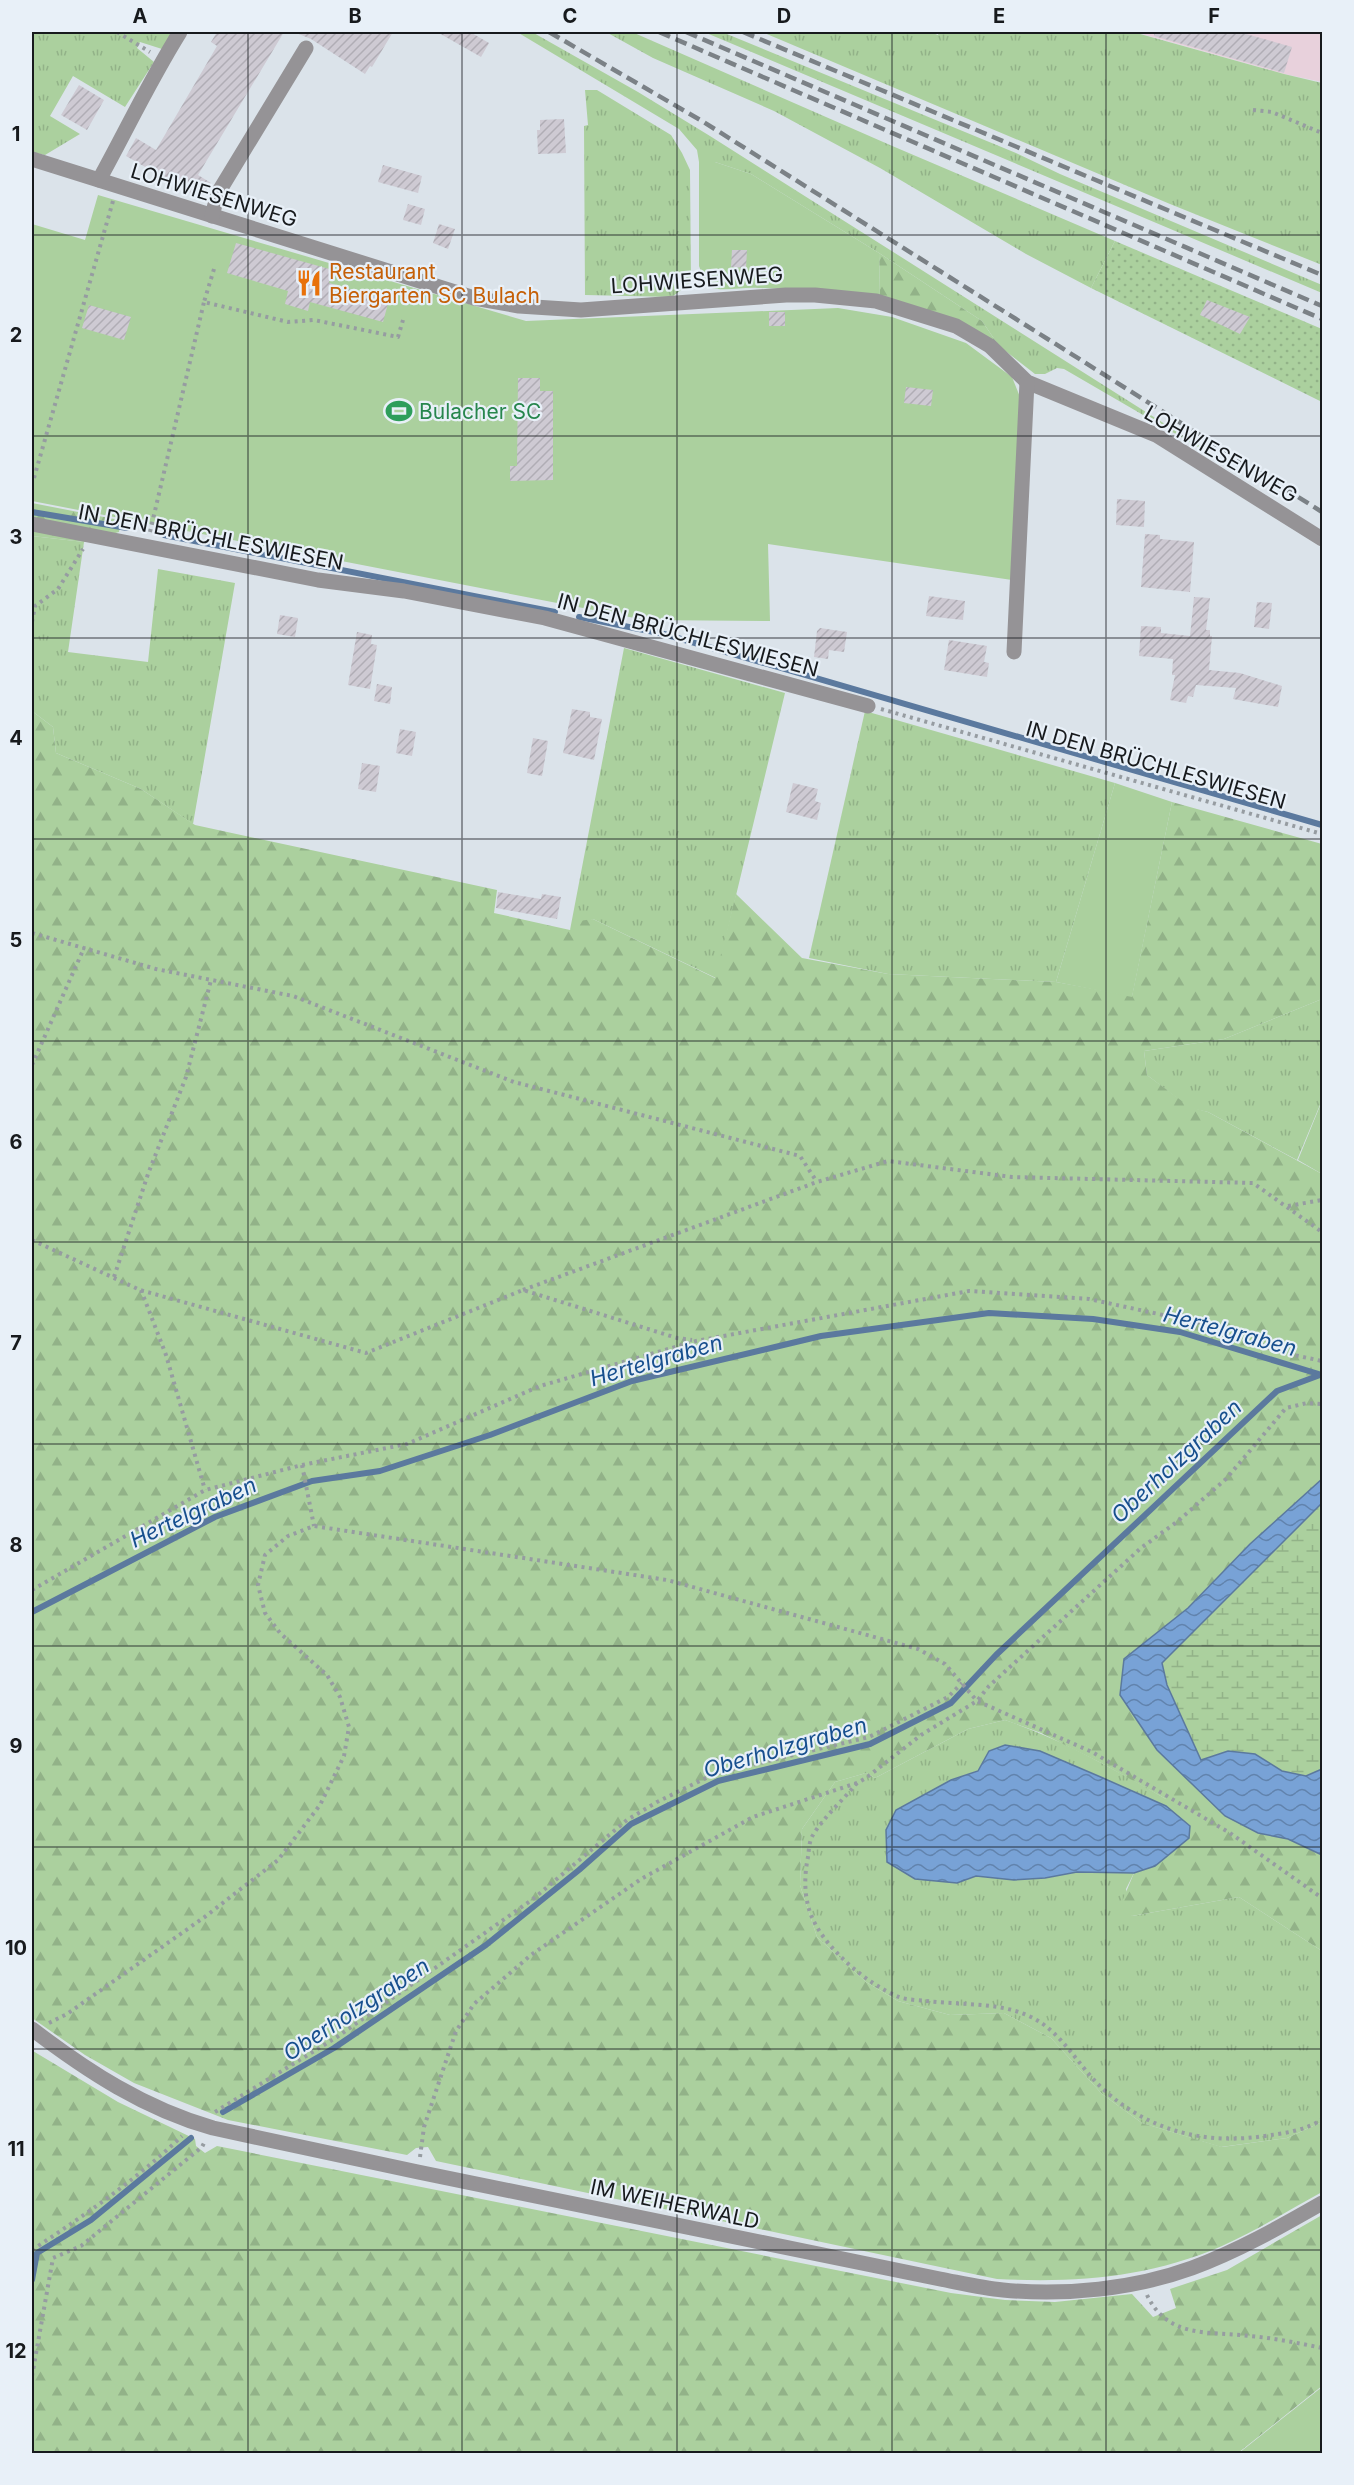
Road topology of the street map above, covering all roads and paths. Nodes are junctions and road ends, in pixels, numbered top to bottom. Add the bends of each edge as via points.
1 (117, 32) edge
2 (180, 32) edge
3 (306, 48) dead end
4 (162, 60) junction
5 (1253, 110) dead end
6 (1323, 133) edge
7 (32, 159) edge
8 (99, 180) junction
9 (118, 186) junction
10 (212, 216) junction
11 (214, 269) dead end
12 (204, 302) junction
13 (403, 320) dead end
14 (1028, 382) junction
15 (34, 478) dead end
16 (32, 525) edge
17 (90, 536) junction
18 (1323, 539) edge
19 (147, 546) junction
20 (32, 622) edge
21 (1014, 652) dead end
22 (868, 706) joint
23 (1323, 834) edge
24 (32, 933) edge
25 (84, 948) junction
26 (211, 980) junction
27 (32, 1065) edge
28 (817, 1182) junction
29 (1323, 1200) edge
30 (1287, 1206) junction
31 (1323, 1232) edge
32 (32, 1240) edge
33 (114, 1278) junction
34 (141, 1290) junction
35 (523, 1290) junction
36 (696, 1341) junction
37 (1323, 1361) edge
38 (1323, 1404) edge
39 (302, 1465) junction
40 (205, 1490) junction
41 (314, 1526) junction
42 (32, 1590) edge
43 (963, 1684) junction
44 (977, 1701) junction
45 (857, 1783) junction
46 (1323, 1898) edge
47 (32, 2029) edge
48 (1323, 2119) edge
49 (196, 2123) junction
50 (213, 2128) junction
51 (418, 2172) junction
52 (1323, 2204) edge
53 (32, 2250) edge
54 (1141, 2281) junction
55 (1323, 2348) edge
56 (32, 2376) edge

1 - 4 path
2 - 4 street
3 - 10 street via 218,193
4 - 8 street
5 - 6 path via 1272,112
7 - 8 street, LOHWIESENWEG
8 - 9 street, LOHWIESENWEG
9 - 10 street, LOHWIESENWEG
9 - 15 path
10 - 14 street, LOHWIESENWEG via 474,298 519,306 581,310 786,295 876,301 956,326 990,346
11 - 12 path
12 - 13 path via 288,322 314,320 398,337
12 - 19 path
14 - 18 street, LOHWIESENWEG via 1156,435
14 - 21 street
16 - 17 street, IN DEN BRÜCHLESWIESEN
17 - 19 street, IN DEN BRÜCHLESWIESEN
17 - 20 path via 58,589 35,606
19 - 22 street, IN DEN BRÜCHLESWIESEN via 318,580 404,591 545,618
22 - 23 path, IN DEN BRÜCHLESWIESEN
24 - 25 path
25 - 26 path
25 - 27 path
26 - 28 path via 293,996 514,1082 800,1156
26 - 33 path via 186,1077 148,1174
28 - 30 path via 888,1161 1012,1177 1253,1183
28 - 35 path
29 - 30 path
30 - 31 path
32 - 33 path
33 - 34 path
34 - 35 path via 366,1353
34 - 40 path via 166,1354
35 - 36 path
36 - 37 path via 969,1291 1089,1299 1223,1328 1275,1352
36 - 39 path via 540,1386 406,1444
38 - 44 path via 1286,1408 1226,1479 1141,1548
39 - 40 path
39 - 41 path
40 - 42 path
41 - 43 path via 667,1580 918,1649 945,1664
41 - 47 path via 288,1536 265,1555 258,1585 265,1613 280,1633 327,1675 350,1727 344,1756 320,1805 278,1860 67,2014
43 - 44 path
43 - 49 path via 948,1697 869,1737 714,1774 657,1802 627,1820 533,1899 337,2037
44 - 45 path via 921,1735
44 - 46 path via 1092,1752 1230,1833
45 - 48 path via 812,1836 805,1871 806,1894 820,1929 841,1956 868,1980 901,1998 1014,2010 1031,2017 1064,2042 1118,2102 1176,2131 1202,2138 1246,2140 1286,2133
45 - 51 path via 753,1817 641,1879 531,1955 474,2004 456,2031 424,2127
47 - 49 street, IM WEIHERWALD via 128,2094
49 - 50 street, IM WEIHERWALD
49 - 53 path via 101,2205
50 - 51 street, IM WEIHERWALD
50 - 56 path via 202,2147 81,2246 52,2258
51 - 54 street, IM WEIHERWALD via 1003,2290 1061,2291
52 - 54 street, IM WEIHERWALD via 1220,2257
54 - 55 path via 1150,2302 1164,2317 1192,2332 1287,2340

